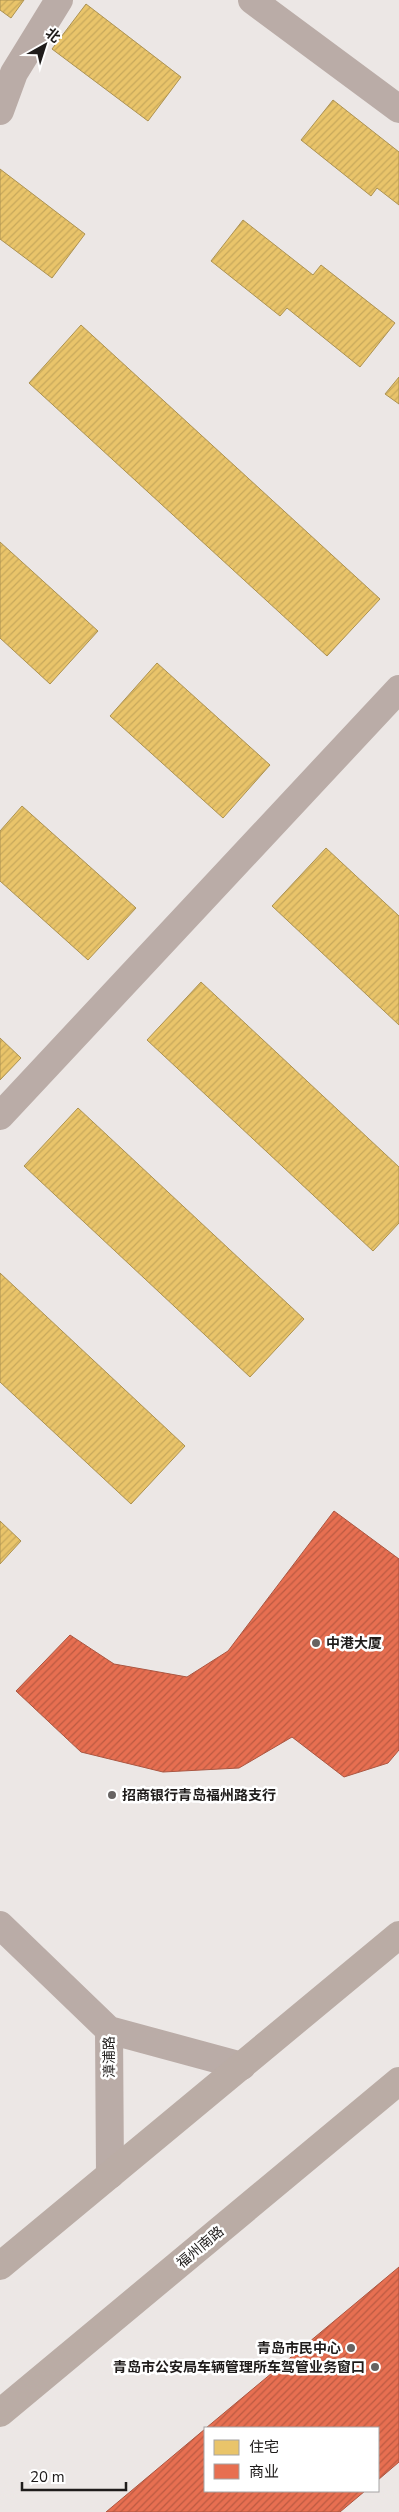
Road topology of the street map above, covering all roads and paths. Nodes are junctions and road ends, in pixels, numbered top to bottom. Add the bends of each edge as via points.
1 (59, 0) edge
2 (252, 0) edge
3 (399, 109) edge
4 (0, 111) edge
5 (399, 690) edge
6 (0, 1116) edge
7 (0, 1925) edge
8 (399, 1934) edge
9 (109, 2030) junction
10 (242, 2066) junction
11 (399, 2081) edge
12 (110, 2175) junction
13 (0, 2266) edge
14 (0, 2413) edge

1 - 4 street via 14,73
2 - 3 street
5 - 6 street
7 - 9 street, 漳浦路
8 - 10 main road
9 - 10 street
9 - 12 street, 漳浦路
10 - 12 main road
11 - 14 main road, 福州南路
12 - 13 main road

